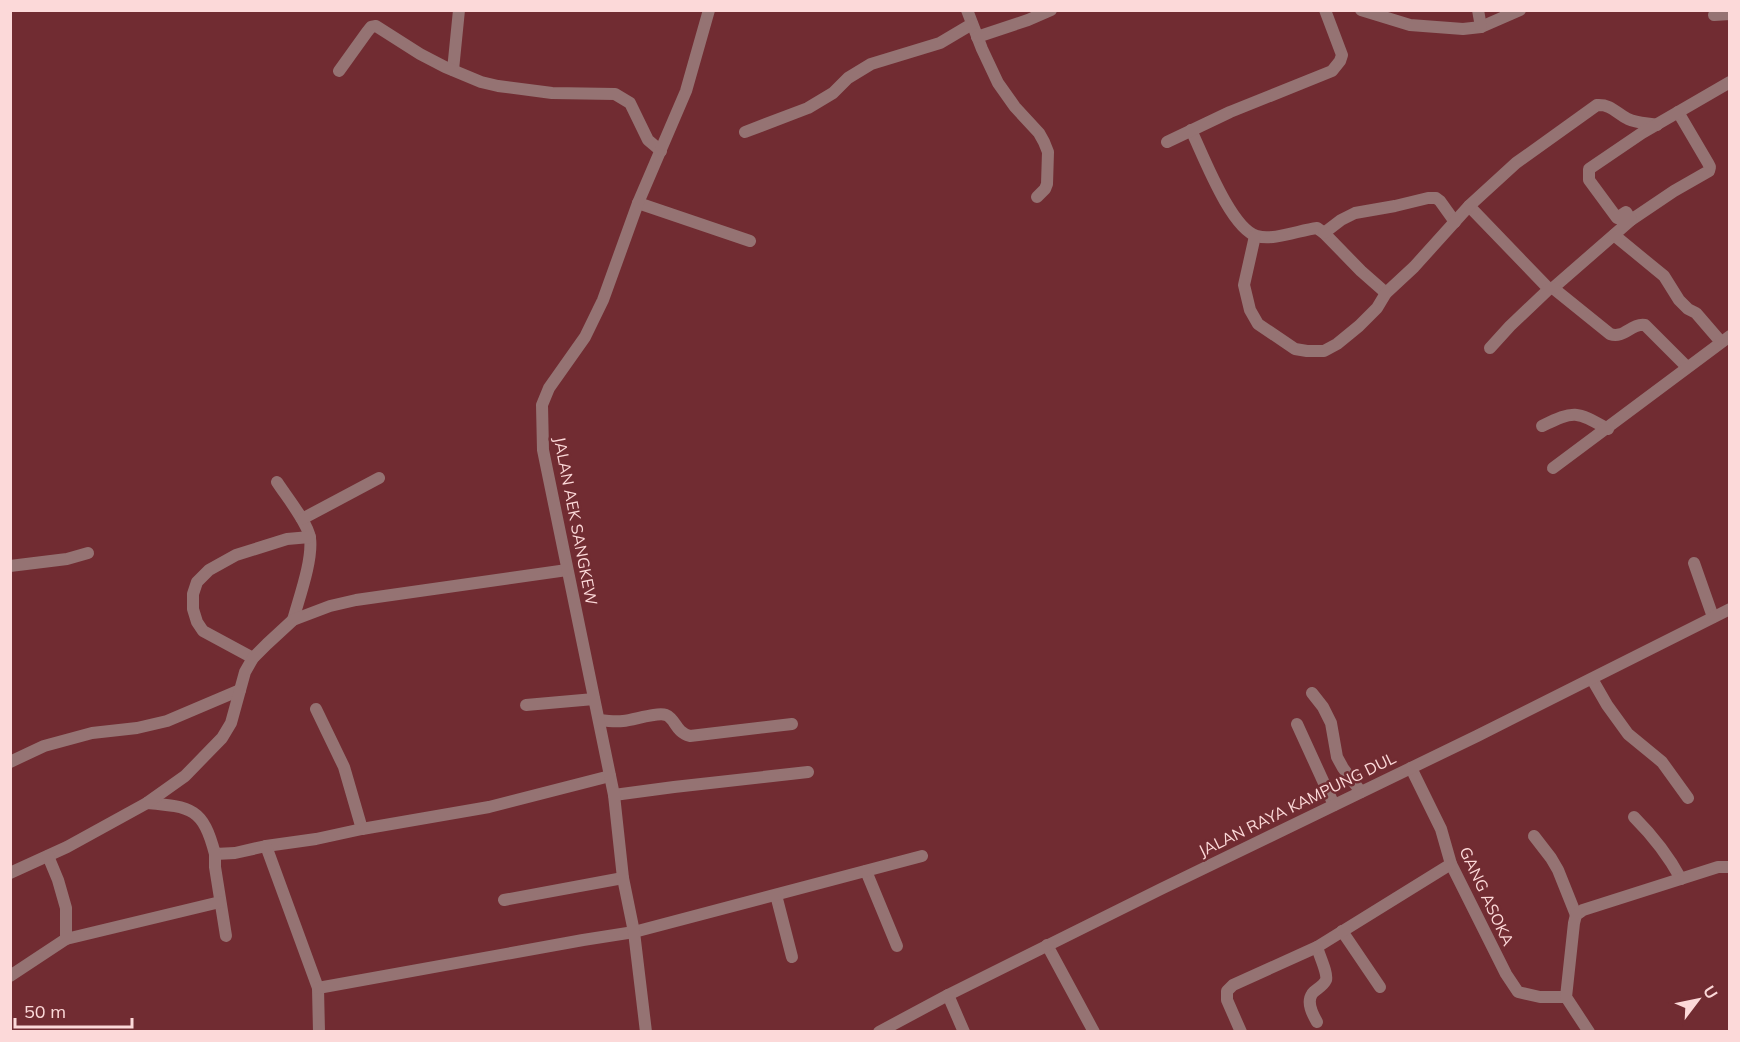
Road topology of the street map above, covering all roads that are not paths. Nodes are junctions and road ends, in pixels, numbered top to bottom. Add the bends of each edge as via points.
1 (459, 10) edge
2 (709, 10) edge
3 (967, 10) edge
4 (1051, 10) edge
5 (1325, 10) edge
6 (1361, 10) edge
7 (1478, 10) edge
8 (1520, 10) edge
9 (1730, 14) edge
10 (1714, 15) dead end
11 (972, 24) junction
12 (1482, 27) junction
13 (977, 37) junction
14 (453, 70) junction
15 (339, 71) dead end
16 (1730, 82) edge
17 (1678, 112) junction
18 (1657, 124) junction
19 (1191, 130) junction
20 (745, 132) dead end
21 (1167, 142) dead end
22 (661, 151) junction
23 (1038, 197) dead end
24 (638, 203) junction
25 (1469, 206) junction
26 (1631, 220) junction
27 (1455, 222) junction
28 (1324, 233) junction
29 (1256, 236) junction
30 (1614, 236) junction
31 (750, 241) dead end
32 (1551, 289) junction
33 (1386, 293) junction
34 (1725, 339) edge
35 (1490, 348) dead end
36 (1687, 367) junction
37 (1542, 426) dead end
38 (1608, 429) junction
39 (1553, 468) dead end
40 (379, 478) dead end
41 (277, 482) dead end
42 (302, 519) junction
43 (310, 537) junction
44 (88, 553) dead end
45 (1694, 563) dead end
46 (10, 566) edge
47 (567, 570) junction
48 (1730, 609) edge
49 (1713, 617) junction
50 (293, 620) junction
51 (253, 658) junction
52 (1592, 679) junction
53 (240, 690) junction
54 (1312, 693) dead end
55 (594, 699) junction
56 (526, 705) dead end
57 (316, 709) dead end
58 (599, 720) junction
59 (792, 724) dead end
60 (1297, 724) dead end
61 (10, 762) edge
62 (1411, 768) junction
63 (808, 772) dead end
64 (610, 776) junction
65 (1361, 792) junction
66 (614, 795) junction
67 (1688, 798) dead end
68 (147, 803) junction
69 (1334, 805) junction
70 (1634, 818) dead end
71 (362, 829) junction
72 (1534, 836) dead end
73 (266, 846) junction
74 (215, 854) junction
75 (48, 856) junction
76 (922, 856) dead end
77 (1451, 864) junction
78 (1730, 867) edge
79 (866, 871) junction
80 (10, 873) edge
81 (623, 878) junction
82 (1681, 879) junction
83 (776, 895) junction
84 (504, 900) dead end
85 (220, 902) junction
86 (1576, 915) junction
87 (1342, 931) junction
88 (634, 932) junction
89 (226, 936) dead end
90 (66, 939) junction
91 (1047, 945) junction
92 (897, 946) dead end
93 (1317, 947) junction
94 (792, 957) dead end
95 (10, 976) edge
96 (1380, 987) dead end
97 (318, 988) junction
98 (948, 995) junction
99 (1566, 997) junction
100 (1317, 1023) dead end
101 (319, 1032) edge
102 (646, 1032) edge
103 (879, 1032) edge
104 (964, 1032) edge
105 (1094, 1032) edge
106 (1241, 1032) edge
107 (1589, 1032) edge

1 - 14 street
2 - 22 street, JALAN AEK SANGKEW via 686,91
3 - 11 street
4 - 13 street
5 - 19 street via 1342,55 1332,71
6 - 12 street via 1410,25
7 - 12 street
8 - 12 street
9 - 10 street
11 - 13 street
11 - 20 street via 940,43 871,64 807,108
13 - 23 street via 998,83 1039,133 1048,152 1047,184
14 - 15 street via 376,26 371,27
14 - 22 street via 498,87 615,94 630,103 648,140
16 - 17 street
17 - 18 street
17 - 26 street via 1710,166 1709,171
18 - 25 street via 1629,119 1613,108 1597,105 1516,163
18 - 26 street via 1588,169 1589,180 1617,218 1626,212
19 - 21 street
19 - 29 street via 1230,211
22 - 24 street, JALAN AEK SANGKEW
24 - 31 street
24 - 47 street, JALAN AEK SANGKEW via 603,300 585,337 549,388 542,405 543,450
25 - 27 street
25 - 32 street
26 - 30 street
27 - 28 street via 1440,201 1428,198 1355,213
27 - 33 street
28 - 29 street via 1317,228 1265,238
28 - 33 street
29 - 33 street via 1244,285 1250,310 1258,324 1295,349 1324,351 1337,344 1377,308
30 - 32 street
30 - 34 street via 1664,276 1679,300
32 - 35 street
32 - 36 street via 1610,334 1621,335 1634,326 1645,325
34 - 36 street
36 - 38 street
37 - 38 street via 1565,415 1578,414
38 - 39 street
40 - 42 street
41 - 42 street
42 - 43 street
43 - 50 street via 310,556
43 - 51 street via 287,539 236,555 209,570 197,582 193,609 203,631
44 - 46 street via 67,560
45 - 49 street
47 - 50 street via 356,600
47 - 55 street, JALAN AEK SANGKEW
48 - 49 street, JALAN RAYA KAMPUNG DUL
49 - 52 street, JALAN RAYA KAMPUNG DUL
50 - 51 street
51 - 53 street
52 - 62 street, JALAN RAYA KAMPUNG DUL
52 - 67 street via 1628,734 1662,762
53 - 61 street via 167,722 92,733 44,746
53 - 68 street via 231,723 222,738 185,776
54 - 65 street via 1331,723 1337,757
55 - 56 street
55 - 58 street, JALAN AEK SANGKEW
57 - 71 street via 344,767
58 - 59 street via 666,715 682,734 690,736
58 - 64 street, JALAN AEK SANGKEW
60 - 69 street
62 - 65 street, JALAN RAYA KAMPUNG DUL
62 - 77 street, GANG ASOKA via 1441,830
63 - 66 street
64 - 66 street, JALAN AEK SANGKEW
64 - 71 street via 489,807
65 - 69 street, JALAN RAYA KAMPUNG DUL
66 - 81 street, JALAN AEK SANGKEW
68 - 74 street via 186,808 201,819
68 - 75 street
69 - 91 street, JALAN RAYA KAMPUNG DUL
70 - 82 street via 1670,858
71 - 73 street
72 - 86 street via 1558,870
73 - 74 street
73 - 97 street
74 - 85 street
75 - 80 street
75 - 90 street via 66,908
76 - 79 street
77 - 87 street
77 - 99 street, GANG ASOKA via 1518,992
78 - 82 street
79 - 83 street
79 - 92 street
81 - 84 street
81 - 88 street, JALAN AEK SANGKEW
82 - 86 street
83 - 88 street
83 - 94 street
85 - 89 street
85 - 90 street
86 - 99 street
87 - 93 street
87 - 96 street
88 - 97 street
88 - 102 street, JALAN AEK SANGKEW
90 - 95 street
91 - 98 street, JALAN RAYA KAMPUNG DUL
91 - 105 street
93 - 100 street via 1326,980 1311,995
93 - 106 street via 1227,991
97 - 101 street
98 - 103 street, JALAN RAYA KAMPUNG DUL
98 - 104 street
99 - 107 street

